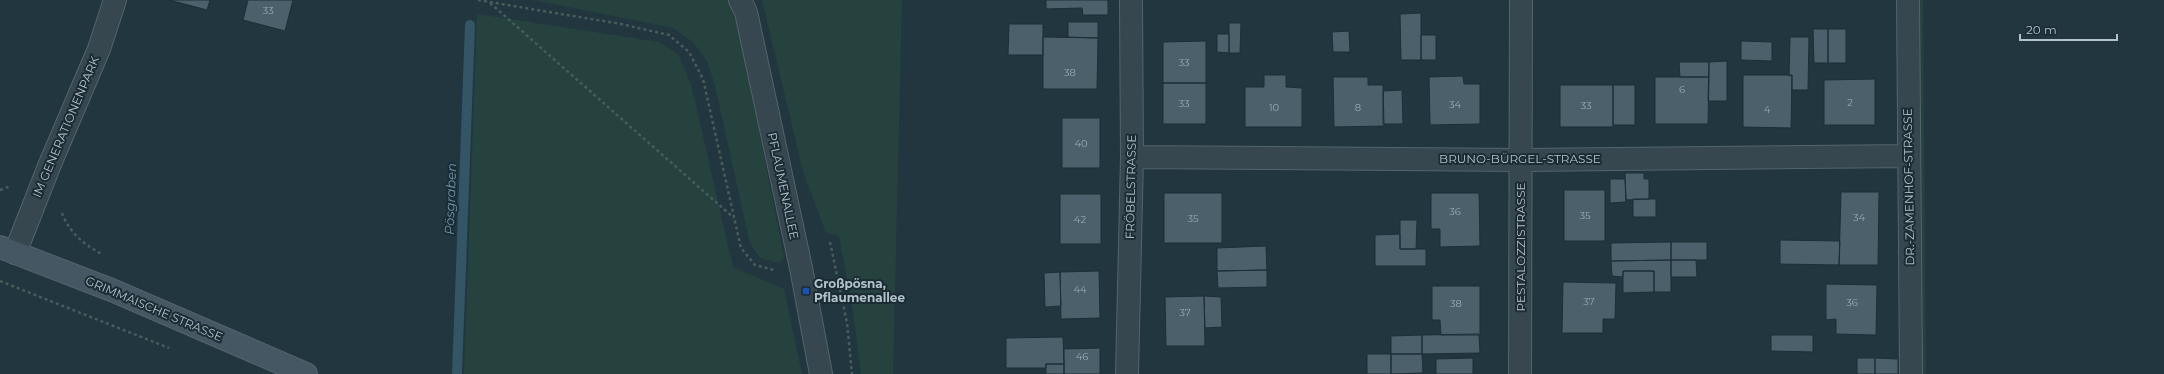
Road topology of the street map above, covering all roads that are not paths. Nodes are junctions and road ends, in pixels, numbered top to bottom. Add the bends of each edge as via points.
1 (115, 0) edge
2 (740, 0) edge
3 (1131, 0) edge
4 (1521, 0) edge
5 (1908, 0) edge
6 (1909, 156) junction
7 (1132, 157) junction
8 (1522, 160) junction
9 (7, 250) edge
10 (306, 374) edge
11 (821, 374) edge
12 (1128, 374) edge
13 (1520, 374) edge
14 (1911, 374) edge

1 - 9 street, IM GENERATIONENPARK via 99,49 50,164
2 - 11 street, PFLAUMENALLEE via 746,12
3 - 7 street, FRÖBELSTRASSE
4 - 8 street, PESTALOZZISTRASSE
5 - 6 street, DR.-ZAMENHOF-STRASSE
6 - 8 street, BRUNO-BÜRGEL-STRASSE
6 - 14 street, DR.-ZAMENHOF-STRASSE
7 - 8 street, BRUNO-BÜRGEL-STRASSE
7 - 12 street, FRÖBELSTRASSE
8 - 13 street, PESTALOZZISTRASSE
9 - 10 main road, GRIMMAISCHE STRASSE via 114,291

